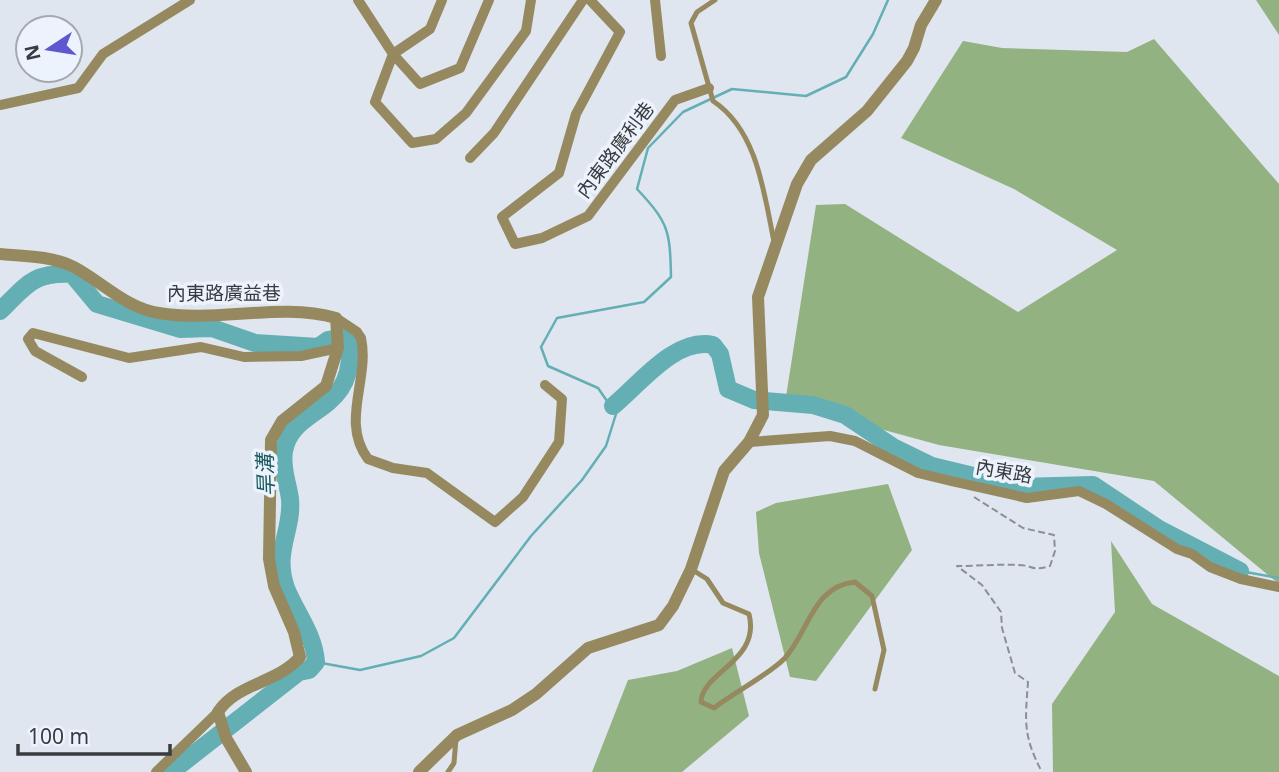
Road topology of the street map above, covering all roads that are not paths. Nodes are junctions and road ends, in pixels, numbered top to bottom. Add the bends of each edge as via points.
1 (190, 0) edge
2 (358, 0) edge
3 (442, 0) edge
4 (489, 0) edge
5 (531, 0) edge
6 (583, 0) edge
7 (590, 0) edge
8 (655, 0) edge
9 (715, 0) edge
10 (936, 0) edge
11 (393, 54) junction
12 (661, 56) dead end
13 (709, 88) junction
14 (0, 105) edge
15 (470, 158) dead end
16 (775, 246) junction
17 (0, 254) edge
18 (336, 318) junction
19 (338, 348) junction
20 (82, 377) dead end
21 (545, 385) dead end
22 (749, 442) junction
23 (691, 569) junction
24 (1279, 587) edge
25 (875, 690) dead end
26 (218, 712) junction
27 (457, 735) junction
28 (156, 772) edge
29 (246, 772) edge
30 (419, 772) edge
31 (448, 772) edge

1 - 14 street via 103,54 78,88
2 - 11 street
3 - 11 street via 430,29
4 - 11 street via 460,68 420,84
5 - 11 street via 526,31 466,113 436,139 412,143 375,102
6 - 15 street via 494,132
7 - 13 street, 內東路廣利巷 via 620,32 576,114 559,173 502,217 515,244 542,239 588,216 675,100
8 - 12 street
9 - 13 lane via 696,12 691,23
10 - 16 street via 907,61 867,111 819,151 803,171
13 - 16 lane via 713,101 729,111 746,135
16 - 22 street via 758,297 764,403 760,427
17 - 18 street, 內東路廣益巷 via 72,266 128,302 156,313 309,311
18 - 19 street
18 - 21 street via 361,338 360,392 354,418 368,458 393,468 427,473 495,522 523,496 559,442 562,399
19 - 20 street via 301,356 244,357 201,347 129,358 33,333 28,338 35,351
19 - 26 street via 326,386 282,421 271,440 269,559 300,657 271,678 243,690
22 - 23 street via 724,471
22 - 24 street, 內東路 via 830,436 855,441 918,473 1027,498 1079,491 1210,568
23 - 25 lane via 707,579 728,607 749,614 752,626 733,664 704,690 701,702 708,707 714,708 784,658 829,590 842,583 855,582 872,596 884,650
23 - 27 street via 659,625 588,648 512,710
26 - 28 street
26 - 29 street via 226,738
27 - 30 street
27 - 31 lane via 454,763

